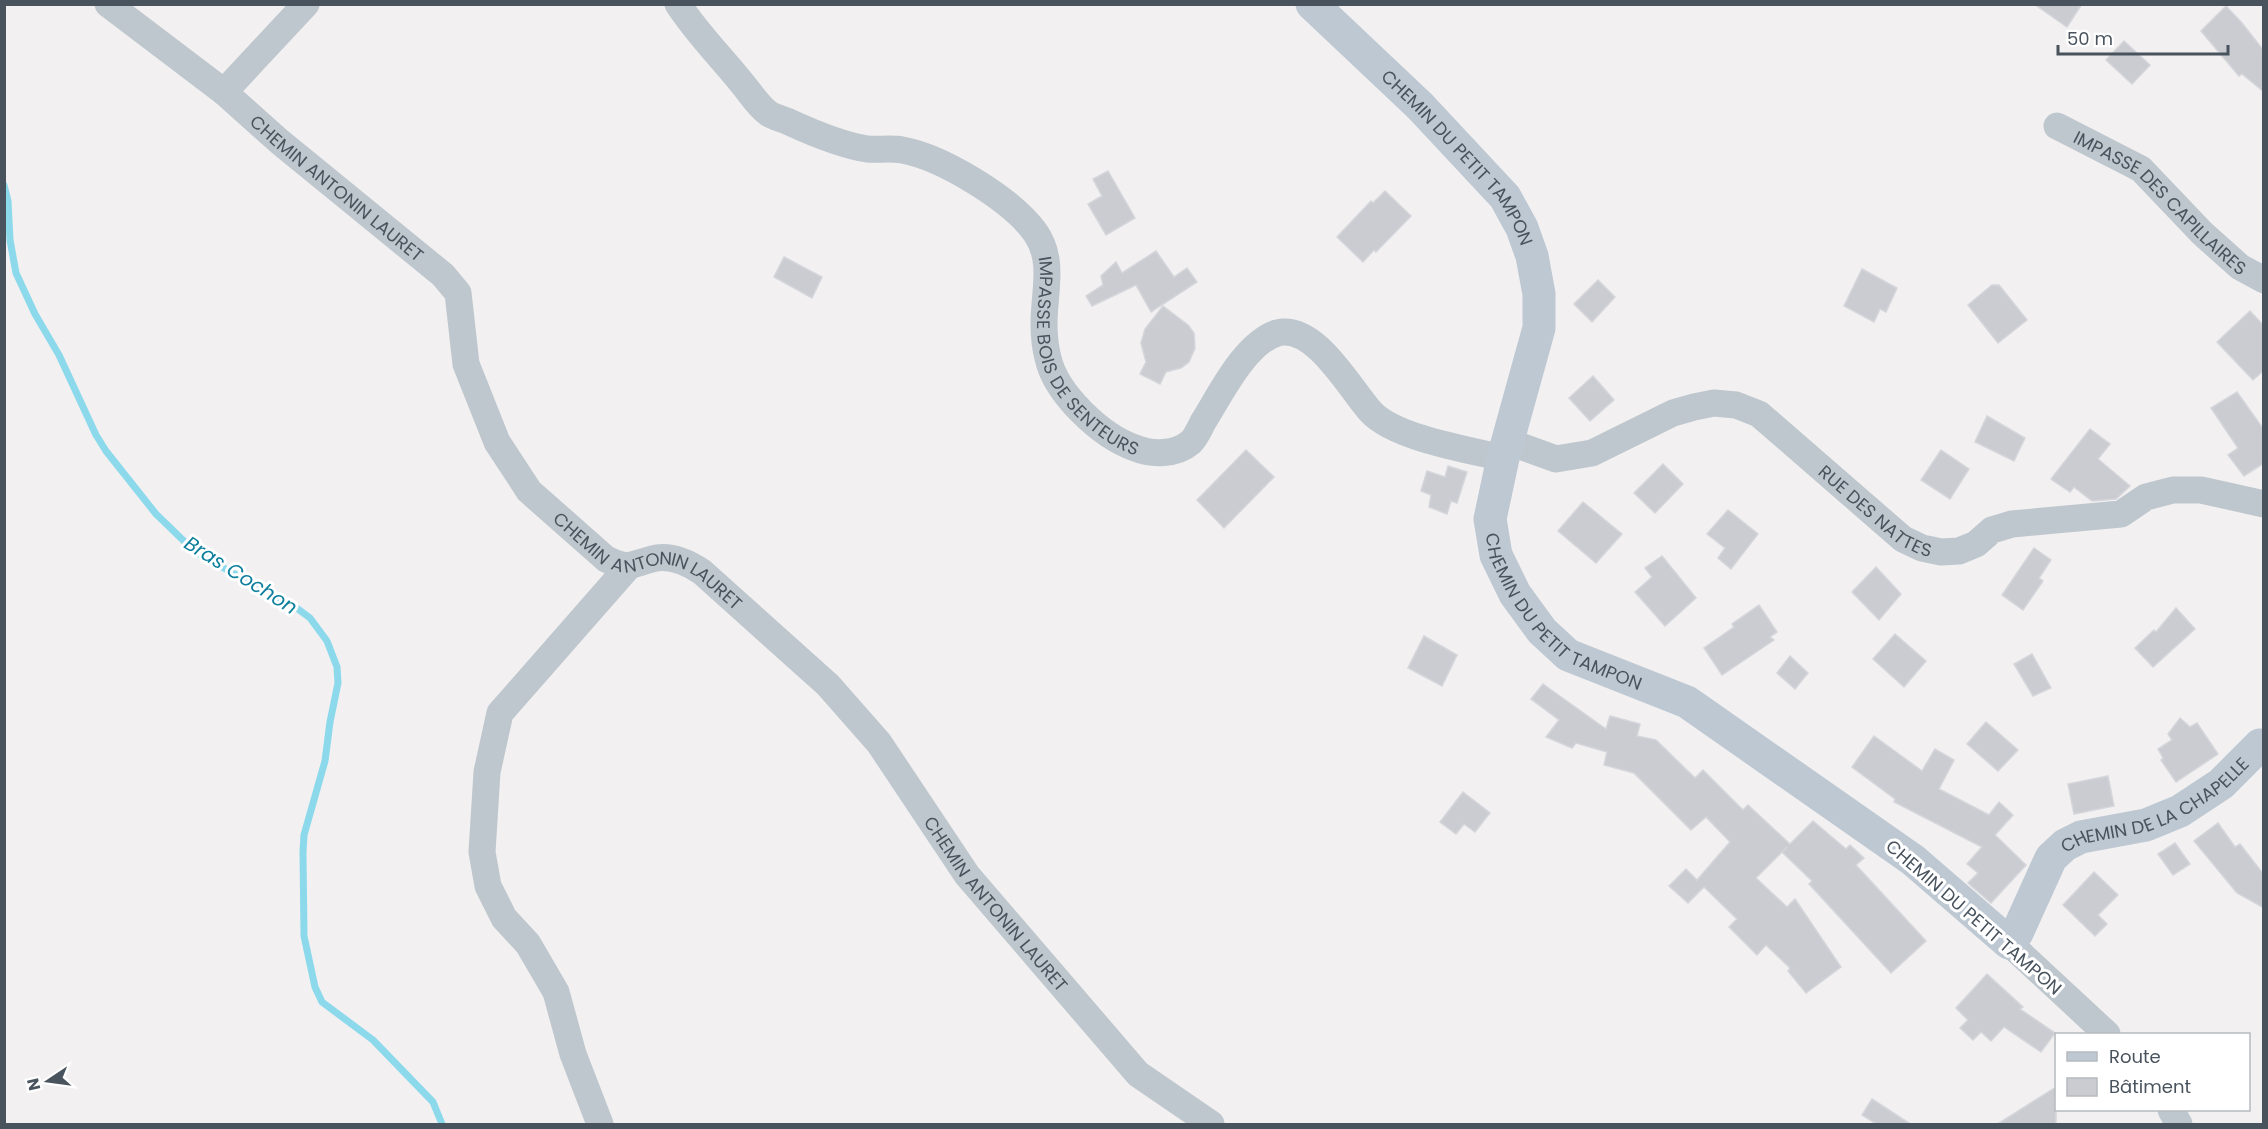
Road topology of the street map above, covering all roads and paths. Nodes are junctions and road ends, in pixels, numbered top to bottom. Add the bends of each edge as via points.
1 (108, 4) edge
2 (306, 4) edge
3 (678, 4) edge
4 (1312, 4) edge
5 (224, 92) junction
6 (2057, 126) dead end
7 (2264, 280) edge
8 (1506, 450) junction
9 (2264, 504) edge
10 (629, 566) junction
11 (2262, 741) edge
12 (2009, 943) junction
13 (2105, 1033) edge
14 (2172, 1111) edge
15 (600, 1125) edge
16 (1211, 1125) edge
17 (2179, 1125) edge

1 - 5 street, CHEMIN ANTONIN LAURET
2 - 5 street
3 - 8 street, IMPASSE BOIS DE SENTEURS via 767,113 866,149 901,149 935,159 978,183 1028,223 1038,236 1047,268 1044,321 1048,361 1064,391 1086,418 1119,441 1138,450 1161,453 1191,441 1244,358 1278,333 1292,333 1308,338 1373,415 1390,425 1426,439
4 - 8 street, CHEMIN DU PETIT TAMPON via 1420,106 1505,196 1522,228 1539,294 1539,327
5 - 10 street, CHEMIN ANTONIN LAURET via 443,275 458,293 466,364 497,442 529,491 606,559
6 - 7 street, IMPASSE DES CAPILLAIRES via 2141,169 2202,233 2240,267
8 - 9 street, RUE DES NATTES via 1556,459 1592,453 1673,413 1714,403 1736,405 1759,414 1904,539 1922,549 1941,552 1959,551 1976,544 1992,530 2012,524 2121,514 2146,496 2173,490 2201,490
8 - 12 street, CHEMIN DU PETIT TAMPON via 1490,519 1496,555 1515,594 1542,631 1568,655 1687,702 1913,860
10 - 15 street via 500,713 487,772 482,852 488,886 504,918 528,944 556,992 573,1054
10 - 16 street, CHEMIN ANTONIN LAURET via 661,558 687,562 828,685 879,743 967,875 1138,1074
11 - 12 street, CHEMIN DE LA CHAPELLE via 2221,784 2180,811 2146,825 2082,837 2065,845 2051,858
12 - 13 street, CHEMIN DU PETIT TAMPON
14 - 17 street

